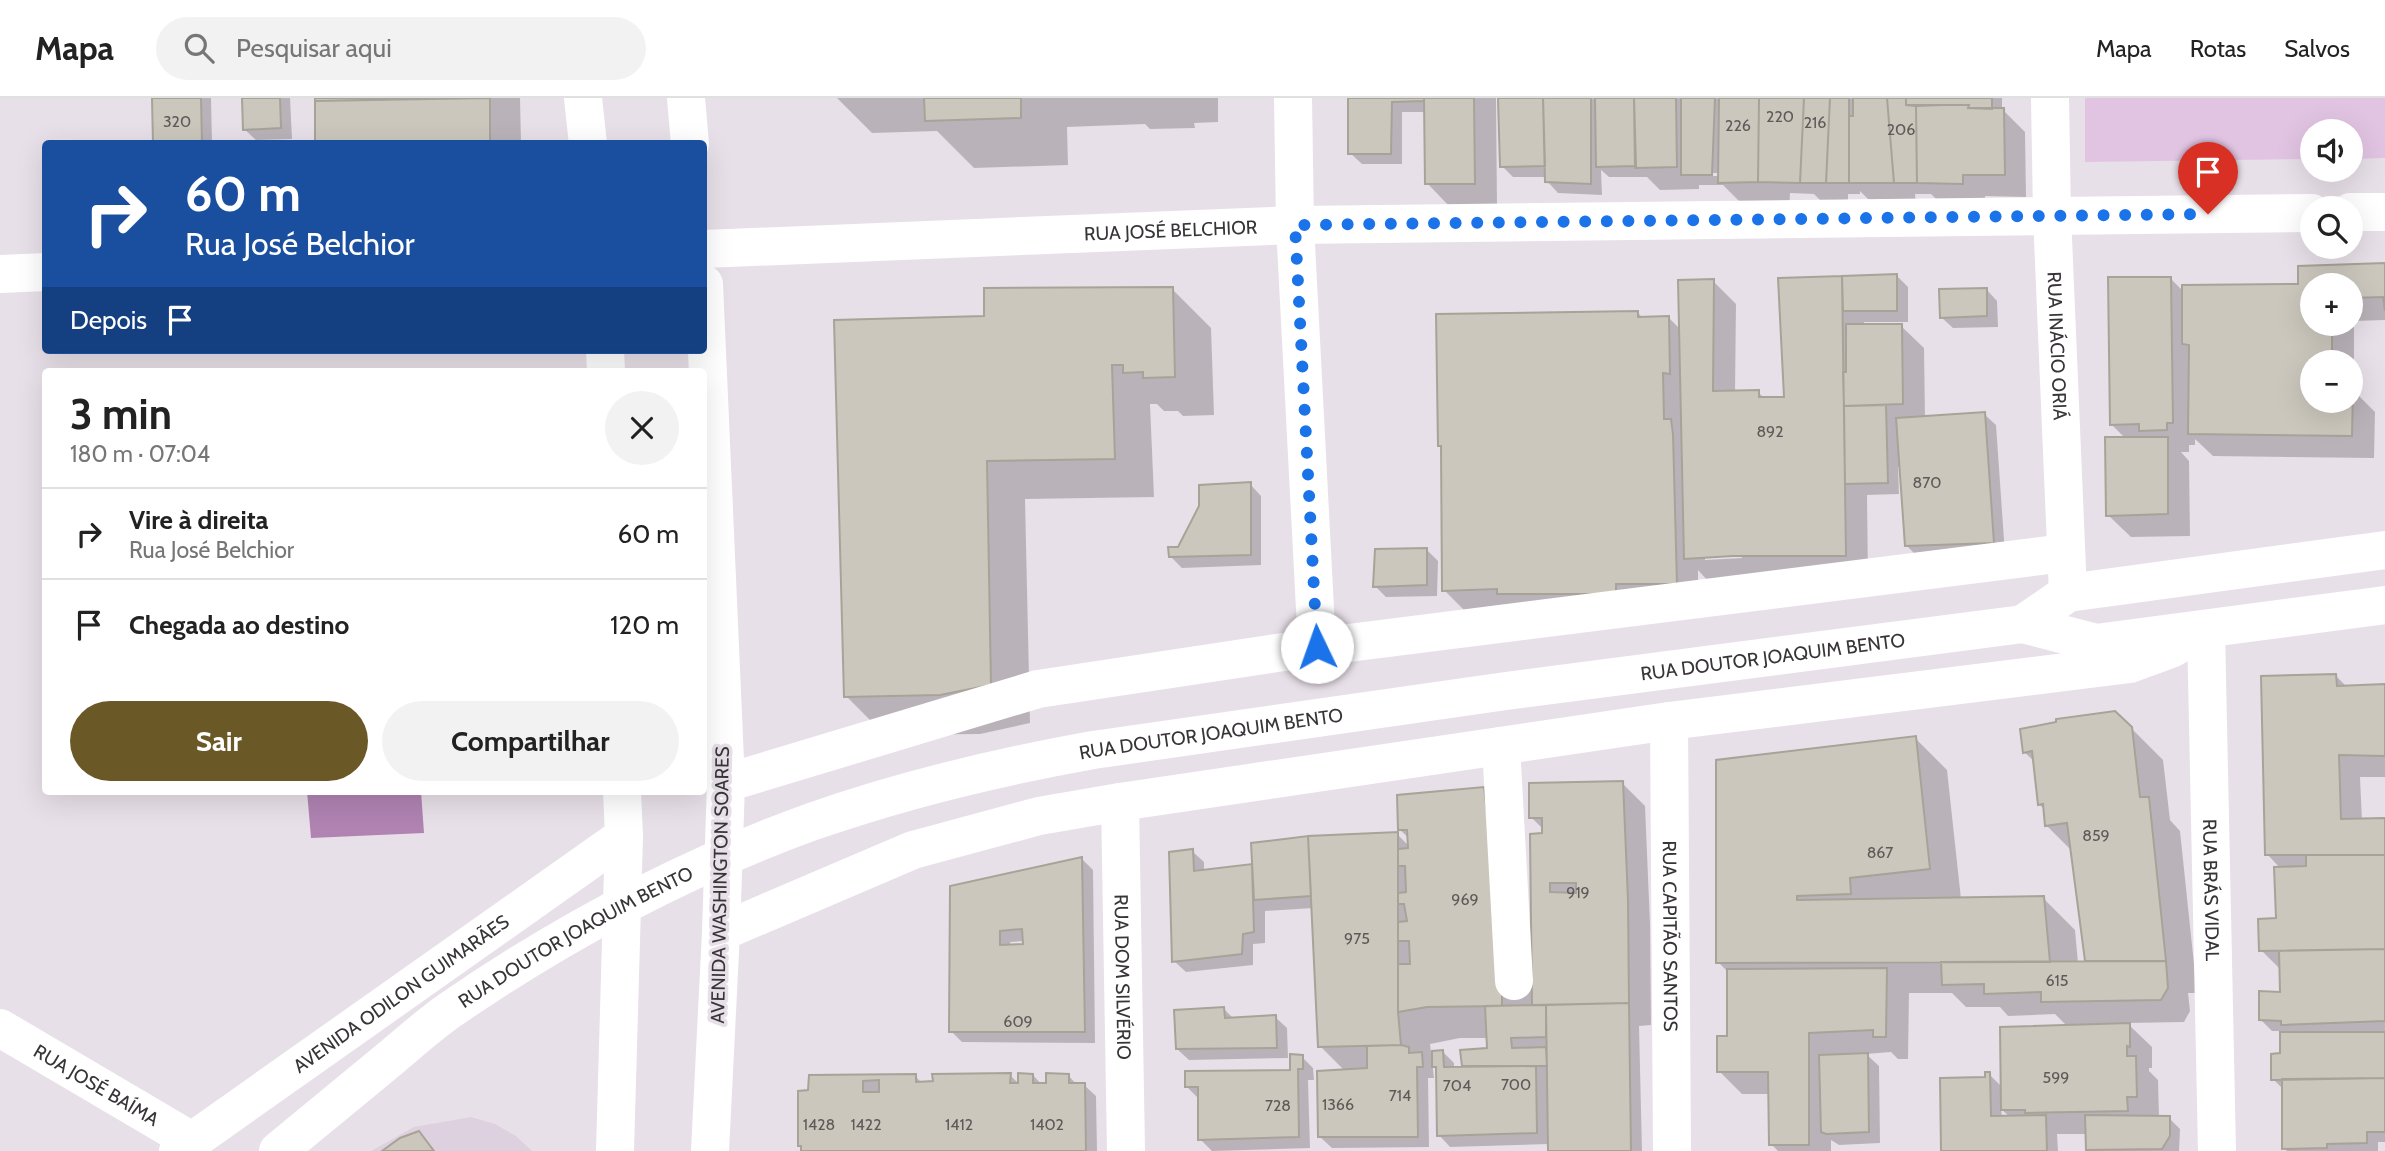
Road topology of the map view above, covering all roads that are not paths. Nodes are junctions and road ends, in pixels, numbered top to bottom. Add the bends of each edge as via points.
1 (583, 98) edge
2 (685, 98) edge
3 (1293, 98) edge
4 (2050, 98) edge
5 (588, 140) edge
6 (690, 140) edge
7 (2363, 212) edge
8 (2385, 212) edge
9 (2300, 213) edge
10 (2052, 215) junction
11 (1295, 225) junction
12 (707, 249) edge
13 (42, 272) edge
14 (0, 274) edge
15 (707, 352) edge
16 (2385, 550) edge
17 (2064, 553) junction
18 (2067, 593) junction
19 (2385, 605) edge
20 (2023, 624) junction
21 (2206, 629) junction
22 (1317, 647) junction
23 (1669, 721) junction
24 (1502, 746) junction
25 (726, 783) junction
26 (622, 795) edge
27 (1120, 802) junction
28 (624, 836) junction
29 (721, 932) junction
30 (1514, 981) dead end
31 (0, 1028) edge
32 (185, 1146) edge
33 (278, 1151) edge
34 (615, 1151) edge
35 (710, 1151) edge
36 (1126, 1151) edge
37 (1672, 1151) edge
38 (2217, 1151) edge

1 - 5 main road
2 - 6 main road
3 - 11 main road
4 - 10 main road, RUA INÁCIO ORIÁ
7 - 8 main road
9 - 10 main road, RUA JOSÉ BELCHIOR
10 - 11 main road, RUA JOSÉ BELCHIOR
10 - 17 main road, RUA INÁCIO ORIÁ
11 - 12 main road, RUA JOSÉ BELCHIOR
11 - 22 main road
13 - 14 main road
15 - 25 main road, AVENIDA WASHINGTON SOARES
16 - 18 main road, RUA DOUTOR JOAQUIM BENTO
17 - 18 main road, RUA INÁCIO ORIÁ
17 - 22 main road
18 - 20 main road, RUA DOUTOR JOAQUIM BENTO
19 - 21 main road, RUA DOUTOR JOAQUIM BENTO
20 - 21 main road, RUA DOUTOR JOAQUIM BENTO via 2096,643
20 - 33 main road, RUA DOUTOR JOAQUIM BENTO via 1093,750 1031,761 856,808 707,865 606,914 448,1011
21 - 23 main road via 2171,649 2130,664
21 - 38 main road, RUA BRÁS VIDAL
22 - 25 main road via 1038,689
23 - 24 main road
23 - 37 main road, RUA CAPITÃO SANTOS
24 - 27 main road
24 - 30 main road
25 - 29 main road, AVENIDA WASHINGTON SOARES
26 - 28 main road
27 - 29 main road via 1039,816 913,850
27 - 36 main road, RUA DOM SILVÉRIO
28 - 32 main road, AVENIDA ODILON GUIMARÃES
28 - 34 main road
29 - 35 main road, AVENIDA WASHINGTON SOARES
31 - 32 main road, RUA JOSÉ BAÍMA

